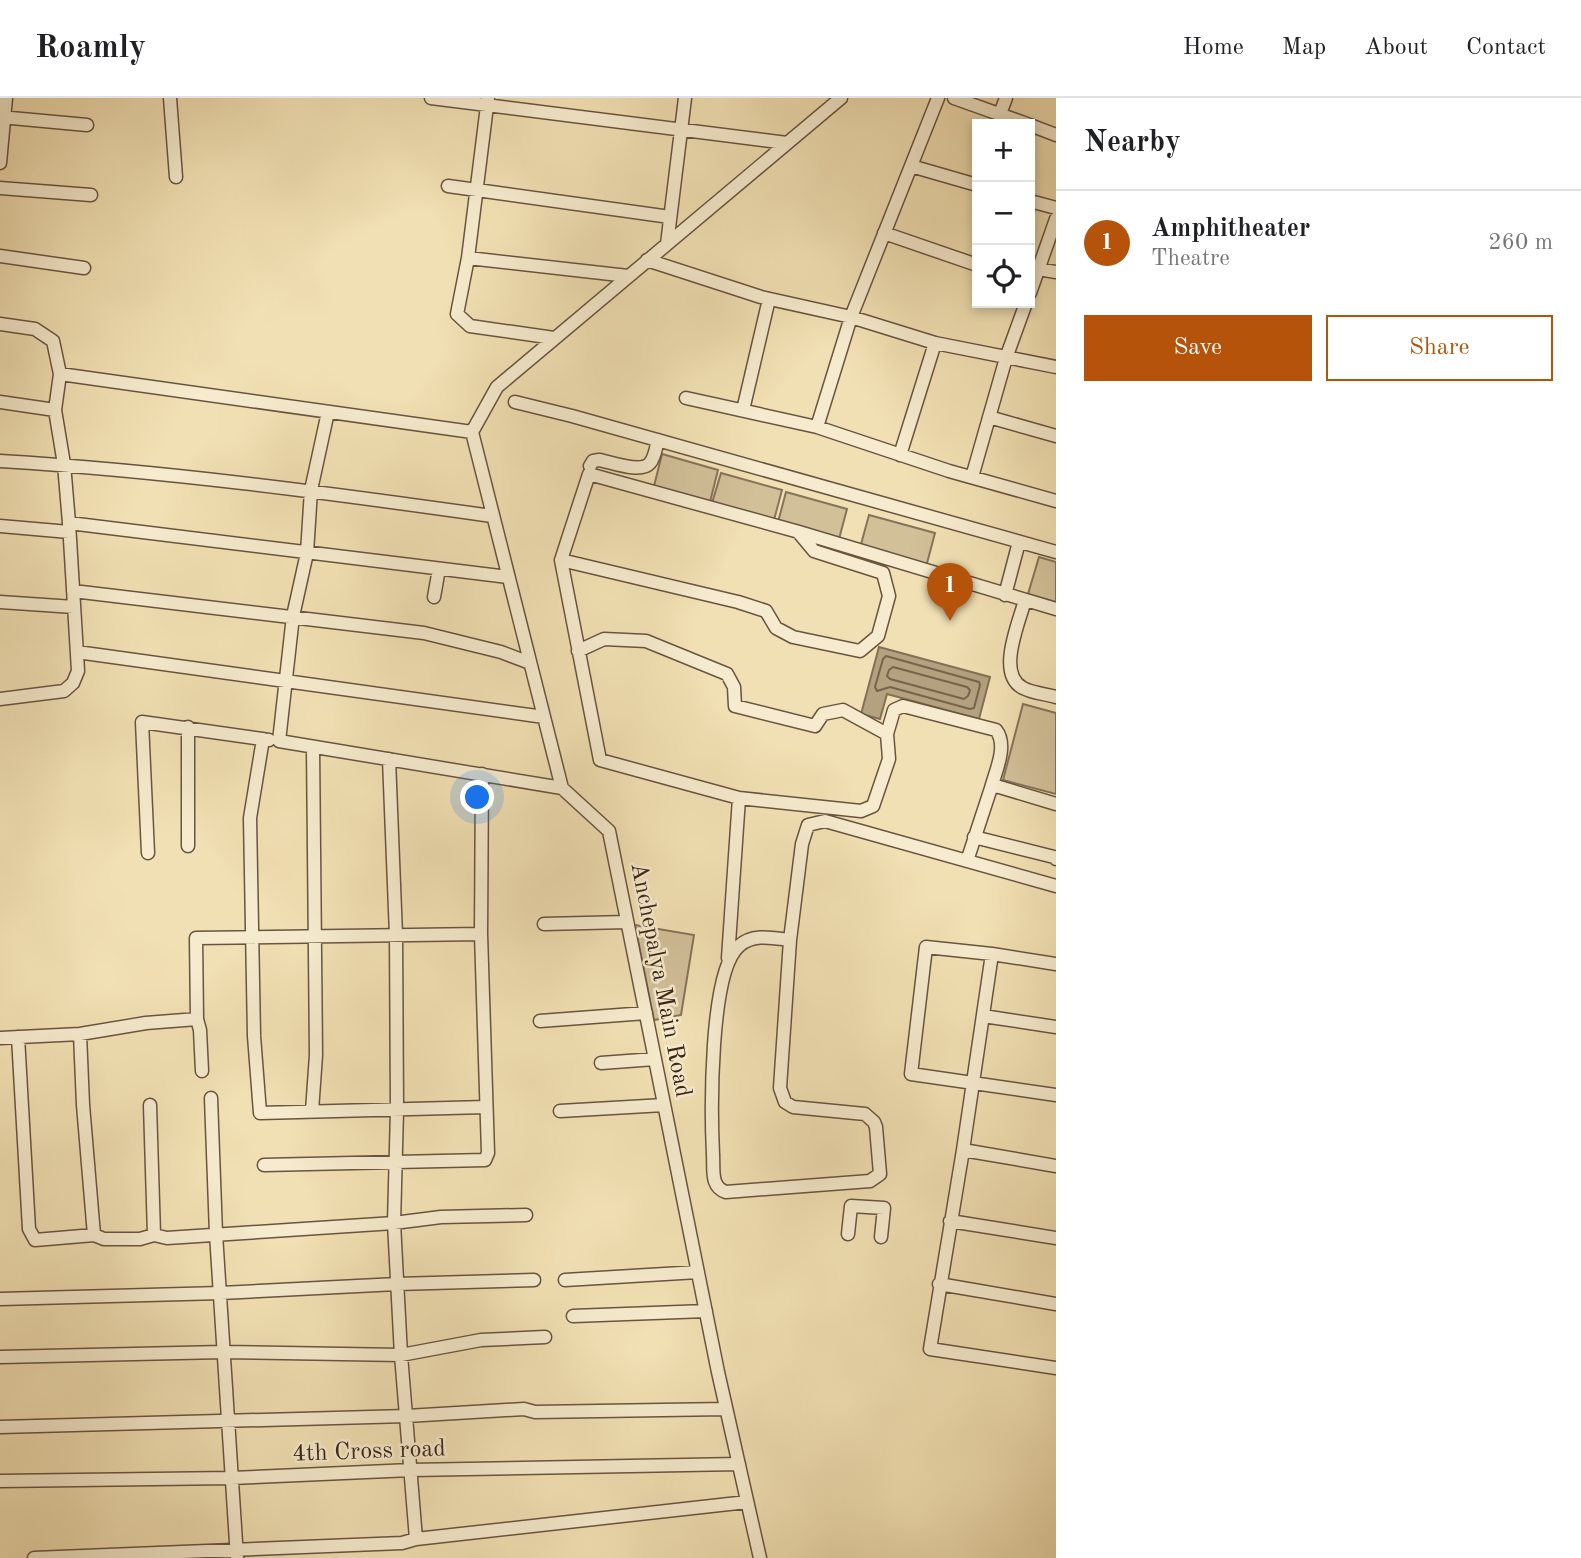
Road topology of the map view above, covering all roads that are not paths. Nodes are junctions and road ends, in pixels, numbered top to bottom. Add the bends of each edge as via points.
1 (6, 98) edge
2 (170, 98) edge
3 (431, 98) edge
4 (685, 98) edge
5 (841, 98) edge
6 (938, 98) edge
7 (954, 98) edge
8 (1006, 98) edge
9 (488, 102) edge
10 (1000, 114) junction
11 (2, 117) edge
12 (1013, 119) edge
13 (87, 125) dead end
14 (1035, 128) edge
15 (680, 130) junction
16 (1056, 135) edge
17 (787, 143) junction
18 (0, 163) edge
19 (911, 166) junction
20 (176, 177) dead end
21 (972, 184) edge
22 (448, 186) dead end
23 (0, 188) edge
24 (476, 190) junction
25 (91, 195) dead end
26 (1035, 202) edge
27 (1056, 208) edge
28 (670, 217) junction
29 (1056, 219) edge
30 (884, 233) junction
31 (667, 244) junction
32 (0, 256) edge
33 (468, 258) junction
34 (647, 260) junction
35 (972, 263) edge
36 (84, 268) dead end
37 (1038, 269) junction
38 (1056, 272) edge
39 (628, 276) junction
40 (1035, 276) edge
41 (769, 299) junction
42 (1024, 308) edge
43 (851, 317) junction
44 (0, 324) edge
45 (554, 338) junction
46 (934, 343) junction
47 (1006, 358) junction
48 (1056, 367) edge
49 (60, 374) junction
50 (686, 398) dead end
51 (0, 402) edge
52 (515, 402) dead end
53 (55, 410) junction
54 (743, 410) junction
55 (328, 412) junction
56 (989, 417) junction
57 (817, 427) junction
58 (472, 432) junction
59 (1056, 436) edge
60 (658, 440) junction
61 (900, 455) junction
62 (0, 460) edge
63 (64, 464) junction
64 (590, 466) dead end
65 (972, 477) junction
66 (311, 490) junction
67 (1056, 501) edge
68 (492, 516) junction
69 (0, 526) edge
70 (69, 528) junction
71 (799, 532) junction
72 (1019, 542) junction
73 (307, 552) junction
74 (1056, 552) edge
75 (561, 560) junction
76 (439, 569) junction
77 (508, 577) junction
78 (73, 591) junction
79 (1005, 595) junction
80 (433, 597) dead end
81 (1025, 600) junction
82 (0, 602) edge
83 (74, 607) junction
84 (1056, 608) edge
85 (293, 616) junction
86 (578, 651) junction
87 (77, 652) junction
88 (530, 663) junction
89 (285, 680) junction
90 (1056, 697) edge
91 (0, 699) edge
92 (544, 717) junction
93 (188, 727) junction
94 (887, 734) junction
95 (264, 739) junction
96 (279, 741) junction
97 (313, 747) junction
98 (389, 759) junction
99 (482, 775) junction
100 (562, 788) junction
101 (991, 788) junction
102 (739, 798) junction
103 (1056, 804) edge
104 (974, 837) junction
105 (188, 846) dead end
106 (148, 853) dead end
107 (1056, 859) edge
108 (967, 861) junction
109 (1056, 871) edge
110 (1054, 886) edge
111 (627, 922) junction
112 (544, 924) dead end
113 (481, 934) junction
114 (315, 935) junction
115 (396, 935) junction
116 (253, 936) junction
117 (790, 940) junction
118 (992, 954) junction
119 (728, 960) junction
120 (1056, 964) edge
121 (646, 1013) junction
122 (983, 1016) junction
123 (197, 1019) junction
124 (540, 1021) dead end
125 (1056, 1027) edge
126 (80, 1034) junction
127 (18, 1037) junction
128 (0, 1038) edge
129 (655, 1059) junction
130 (601, 1063) dead end
131 (202, 1071) dead end
132 (972, 1083) junction
133 (1056, 1095) edge
134 (211, 1098) dead end
135 (150, 1105) dead end
136 (664, 1105) junction
137 (486, 1107) junction
138 (397, 1110) junction
139 (312, 1111) junction
140 (560, 1111) dead end
141 (964, 1150) junction
142 (396, 1161) junction
143 (264, 1165) dead end
144 (1056, 1166) edge
145 (850, 1182) junction
146 (851, 1206) junction
147 (526, 1215) dead end
148 (950, 1222) junction
149 (394, 1223) junction
150 (216, 1234) junction
151 (848, 1234) dead end
152 (154, 1235) junction
153 (94, 1236) junction
154 (881, 1237) dead end
155 (1056, 1238) edge
156 (698, 1272) junction
157 (534, 1280) dead end
158 (565, 1280) dead end
159 (397, 1284) junction
160 (939, 1284) junction
161 (221, 1293) junction
162 (0, 1299) edge
163 (1056, 1304) edge
164 (706, 1311) junction
165 (573, 1316) dead end
166 (545, 1337) dead end
167 (223, 1352) junction
168 (401, 1355) junction
169 (0, 1357) edge
170 (1056, 1368) edge
171 (726, 1409) junction
172 (407, 1416) junction
173 (228, 1422) junction
174 (0, 1427) edge
175 (739, 1464) junction
176 (411, 1470) junction
177 (231, 1478) junction
178 (0, 1480) edge
179 (747, 1502) junction
180 (416, 1539) junction
181 (237, 1554) edge
182 (34, 1558) edge
183 (760, 1558) edge

1 - 11 street
2 - 20 street
3 - 9 street
4 - 15 street
5 - 17 street
6 - 19 street
7 - 10 street
8 - 10 street
9 - 15 street
9 - 24 street
10 - 12 street
11 - 13 street
11 - 18 street
14 - 16 street
15 - 17 street
15 - 28 street
17 - 31 street
19 - 21 street
19 - 30 street
22 - 24 street
23 - 25 street
24 - 28 street
24 - 33 street
26 - 27 street
28 - 31 street
29 - 37 street
30 - 35 street
30 - 43 street
31 - 34 street
32 - 36 street
33 - 39 street
33 - 45 street via 457,314 464,322
34 - 39 street
34 - 41 street
37 - 38 street
37 - 40 street
39 - 45 street
41 - 43 street
41 - 54 street
42 - 47 street
43 - 46 street
43 - 57 street
44 - 49 street via 35,329 53,341
45 - 58 street via 497,387
46 - 47 street
46 - 61 street
47 - 48 street
47 - 56 street
49 - 53 street
49 - 55 street
50 - 54 street
51 - 53 street
52 - 60 street
53 - 63 street
54 - 57 street
55 - 58 street
55 - 66 street
56 - 59 street
56 - 65 street
57 - 61 street
58 - 68 street
60 - 64 street via 653,459 645,467 598,460
60 - 72 street
61 - 65 street
62 - 63 street
63 - 66 street
63 - 70 street
65 - 67 street
66 - 68 street
66 - 73 street
68 - 77 street
69 - 70 street
70 - 73 street
70 - 78 street
71 - 75 street via 589,474
71 - 75 street via 814,551 883,573 889,596 878,636 860,651 793,638 776,628 766,611 738,602
71 - 79 street
72 - 74 street
72 - 79 street
73 - 76 street
73 - 85 street
75 - 86 street
76 - 77 street
76 - 80 street
77 - 88 street
78 - 83 street
78 - 85 street
79 - 81 street
81 - 84 street
81 - 90 street via 1008,664 1022,688
82 - 83 street
83 - 87 street
85 - 88 street via 424,633
85 - 89 street
86 - 94 street via 604,639 646,641 727,674 734,687 735,706 815,726 823,715 843,709
86 - 102 street via 600,760
87 - 89 street
87 - 91 street via 78,671 64,691
88 - 92 street
89 - 92 street
89 - 96 street
92 - 100 street
93 - 95 street
93 - 105 street
93 - 106 street via 142,722
94 - 101 street via 894,710 903,706 996,730 1003,744
94 - 102 street via 889,760 873,806 861,811
95 - 96 street
95 - 116 street via 250,818
96 - 97 street
97 - 98 street
97 - 114 street
98 - 99 street
98 - 115 street
99 - 100 street
99 - 113 street
100 - 111 street, Anchepalya Main Road via 609,831
101 - 103 street
101 - 104 street
102 - 119 street
104 - 107 street
104 - 108 street
108 - 110 street
108 - 117 street via 825,821 808,825
109 - 110 street
111 - 112 street
111 - 121 street, Anchepalya Main Road
113 - 115 street
113 - 137 street
114 - 115 street
114 - 116 street
114 - 139 street
115 - 138 street
116 - 123 street via 196,938
116 - 139 street via 260,1113
117 - 119 street via 760,936 740,944
117 - 145 street via 780,1088 785,1102 793,1107 865,1114 874,1122 880,1174 870,1181
118 - 120 street
118 - 122 street
118 - 132 street via 926,947 911,1074
119 - 145 street via 714,1030 712,1128 717,1187 726,1192
121 - 124 street
121 - 129 street, Anchepalya Main Road
122 - 125 street
122 - 132 street
123 - 126 street
123 - 131 street
126 - 127 street
126 - 153 street
127 - 128 street
127 - 153 street via 29,1229 35,1240
129 - 130 street
129 - 136 street, Anchepalya Main Road
132 - 133 street
132 - 141 street
134 - 150 street
135 - 152 street
136 - 140 street
136 - 156 street, Anchepalya Main Road
137 - 138 street
137 - 142 street via 485,1160
138 - 139 street
138 - 142 street
141 - 144 street
141 - 148 street
142 - 143 street
142 - 149 street
145 - 146 street
146 - 151 street
146 - 154 street via 884,1208
147 - 149 street
148 - 155 street
148 - 160 street
149 - 150 street
149 - 159 street
150 - 152 street
150 - 161 street
152 - 153 street via 140,1239
156 - 158 street
156 - 164 street, Anchepalya Main Road
157 - 159 street
159 - 161 street
159 - 168 street
160 - 163 street
160 - 170 street via 930,1349
161 - 162 street
161 - 167 street
164 - 165 street
164 - 171 street, Anchepalya Main Road
166 - 168 street via 481,1340
167 - 168 street
167 - 169 street
167 - 173 street
168 - 172 street
171 - 172 street via 524,1409
171 - 175 street, Anchepalya Main Road
172 - 173 street
172 - 176 street
173 - 174 street
173 - 177 street
175 - 176 street, 4th Cross road
175 - 179 street, Anchepalya Main Road
176 - 177 street, 4th Cross road
176 - 180 street
177 - 178 street, 4th Cross road
177 - 181 street
179 - 180 street
179 - 183 street, Anchepalya Main Road
180 - 181 street
181 - 182 street

